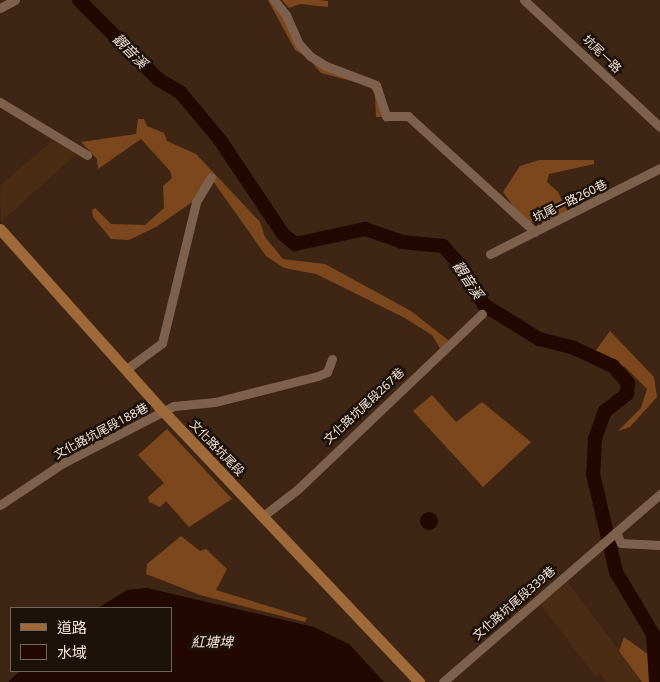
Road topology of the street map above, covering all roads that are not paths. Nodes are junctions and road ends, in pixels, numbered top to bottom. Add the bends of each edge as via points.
1 (15, 0) edge
2 (274, 0) edge
3 (524, 0) edge
4 (0, 8) edge
5 (0, 102) edge
6 (660, 127) edge
7 (87, 155) dead end
8 (660, 168) edge
9 (211, 177) dead end
10 (0, 229) edge
11 (535, 232) junction
12 (490, 254) dead end
13 (482, 314) dead end
14 (332, 359) dead end
15 (128, 368) junction
16 (163, 412) junction
17 (660, 494) edge
18 (0, 496) edge
19 (9, 501) junction
20 (0, 505) edge
21 (263, 516) junction
22 (615, 532) junction
23 (660, 545) edge
24 (420, 682) edge
25 (443, 682) edge

1 - 4 street
2 - 11 street via 286,15 299,44 310,56 326,66 376,85 386,116 408,116
3 - 6 street, 坑尾一路
5 - 7 street
8 - 11 street, 坑尾一路260巷
9 - 15 street via 196,202 162,342
10 - 15 main road, 文化路坑尾段
11 - 12 street, 坑尾一路260巷
13 - 21 street, 文化路坑尾段267巷 via 298,488
14 - 16 street, 文化路坑尾段188巷 via 327,372 318,376
15 - 16 main road, 文化路坑尾段
16 - 19 street, 文化路坑尾段188巷 via 63,463
16 - 21 main road, 文化路坑尾段
17 - 22 street, 文化路坑尾段339巷
18 - 19 street
19 - 20 street, 文化路坑尾段188巷
21 - 24 main road, 文化路坑尾段
22 - 23 street via 621,543
22 - 25 street, 文化路坑尾段339巷

